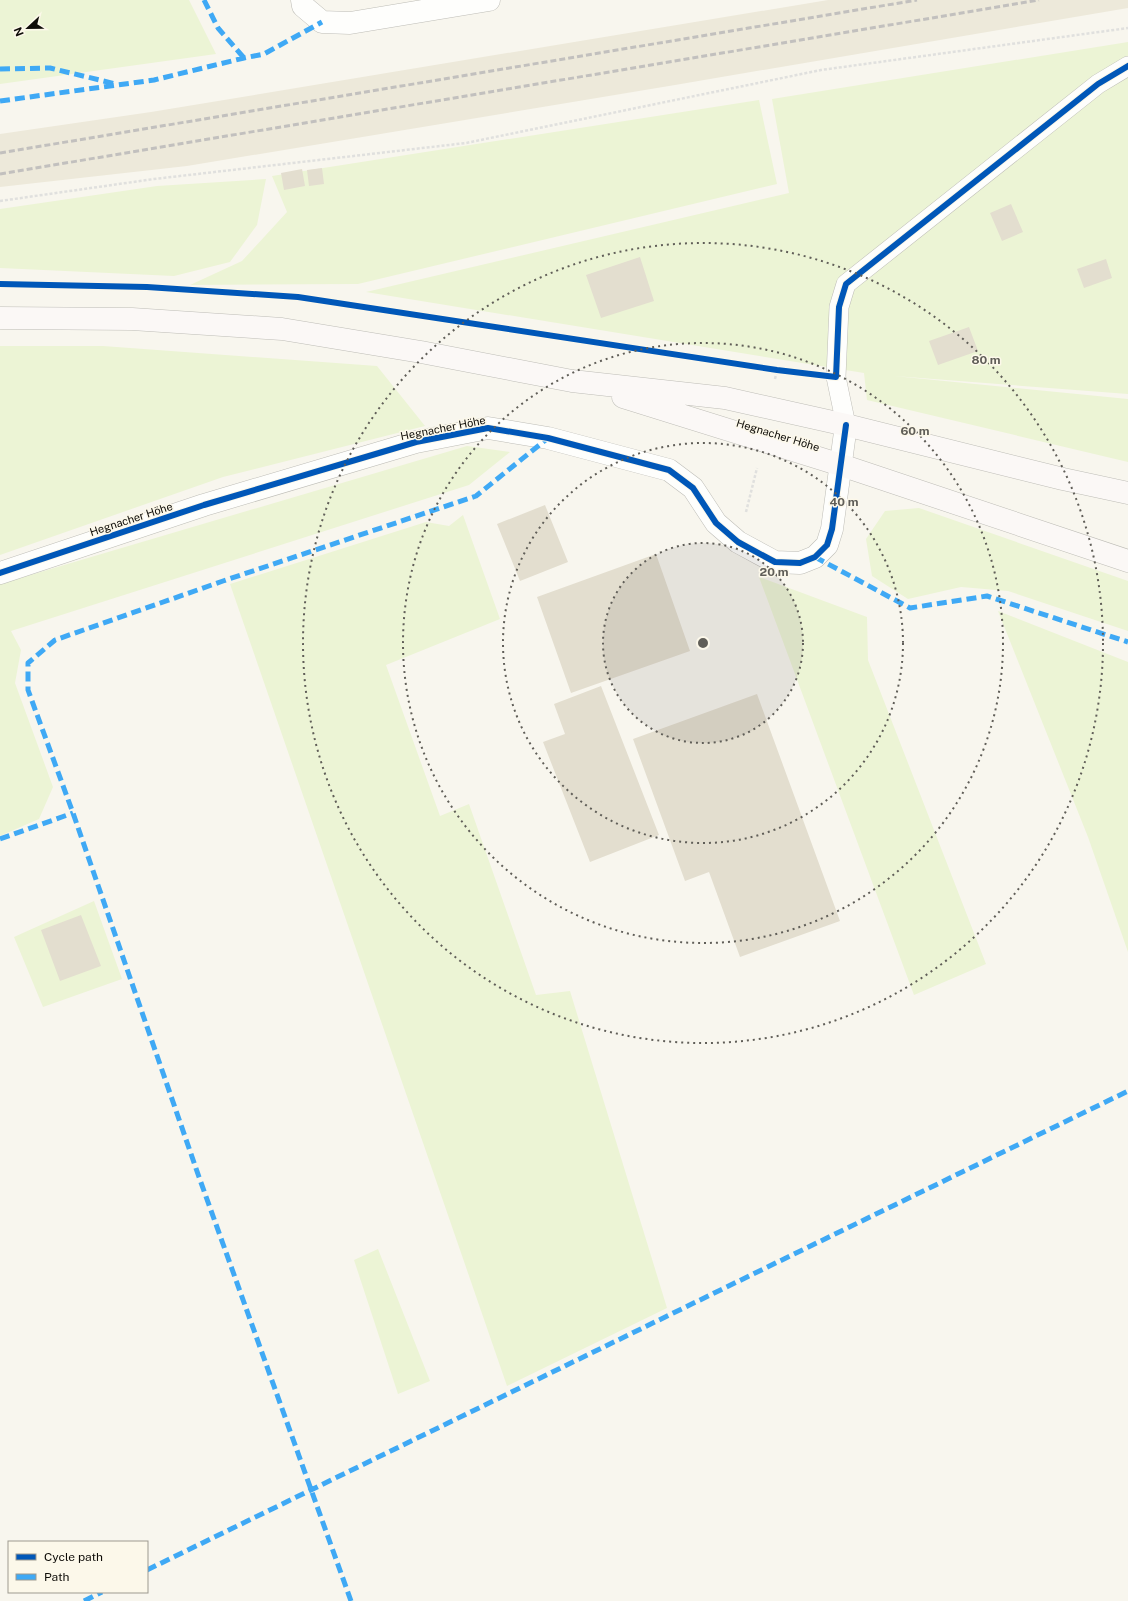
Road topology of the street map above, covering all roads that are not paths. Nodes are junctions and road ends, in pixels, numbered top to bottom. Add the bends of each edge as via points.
1 (302, 0) edge
2 (489, 0) edge
3 (1128, 66) edge
4 (0, 318) edge
5 (572, 381) junction
6 (846, 425) junction
7 (841, 465) junction
8 (1128, 493) edge
9 (1128, 551) edge
10 (1101, 552) junction
11 (1128, 561) edge
12 (0, 573) edge

1 - 2 street via 303,6 322,22 350,23
3 - 6 lane via 1098,84 846,284 839,307 836,376
4 - 5 main road, Hegnacher Höhe via 132,320 282,329
5 - 6 main road, Hegnacher Höhe via 725,398
5 - 7 main road, Hegnacher Höhe
6 - 7 street, Hegnacher Höhe
6 - 8 main road, Hegnacher Höhe
7 - 10 main road, Hegnacher Höhe
7 - 12 street, Hegnacher Höhe via 832,530 827,545 815,557 800,563 775,562 738,542 716,522 693,488 669,470 548,438 488,428 408,444 204,505
9 - 10 main road, Hegnacher Höhe
10 - 11 main road, Hegnacher Höhe

